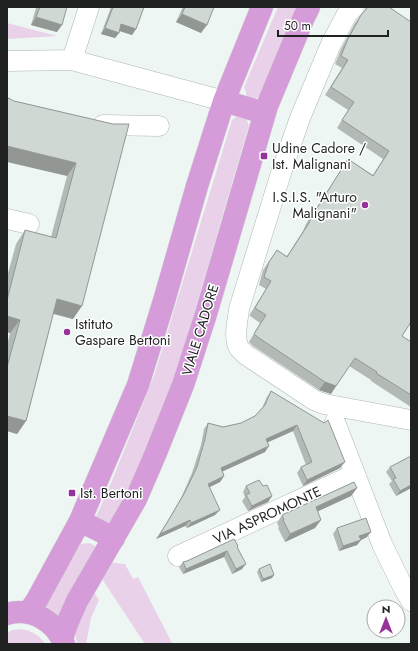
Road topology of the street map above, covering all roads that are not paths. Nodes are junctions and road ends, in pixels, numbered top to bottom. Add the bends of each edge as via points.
1 (89, 7) edge
2 (262, 7) edge
3 (309, 7) edge
4 (354, 7) edge
5 (72, 60) junction
6 (7, 61) edge
7 (224, 101) junction
8 (264, 113) junction
9 (84, 121) edge
10 (159, 126) dead end
11 (7, 219) edge
12 (29, 224) dead end
13 (411, 420) edge
14 (335, 422) dead end
15 (355, 474) junction
16 (78, 526) junction
17 (111, 544) junction
18 (178, 556) dead end
19 (411, 601) edge
20 (13, 613) edge
21 (63, 641) edge

1 - 5 street
2 - 7 main road
3 - 8 main road, VIALE CADORE
4 - 13 street via 347,14 331,44 300,118 239,308 236,341 239,349 246,355 314,400 338,407
5 - 6 street
5 - 7 street via 188,98
7 - 8 main road
7 - 16 main road via 138,385
8 - 17 main road, VIALE CADORE via 183,385 136,499
9 - 10 street via 106,126
11 - 12 street
14 - 15 street
15 - 18 street, VIA ASPROMONTE
15 - 19 street via 382,544
16 - 17 main road
16 - 20 main road via 37,600
17 - 21 main road, VIALE CADORE via 77,601
20 - 21 main road via 43,618 54,626

